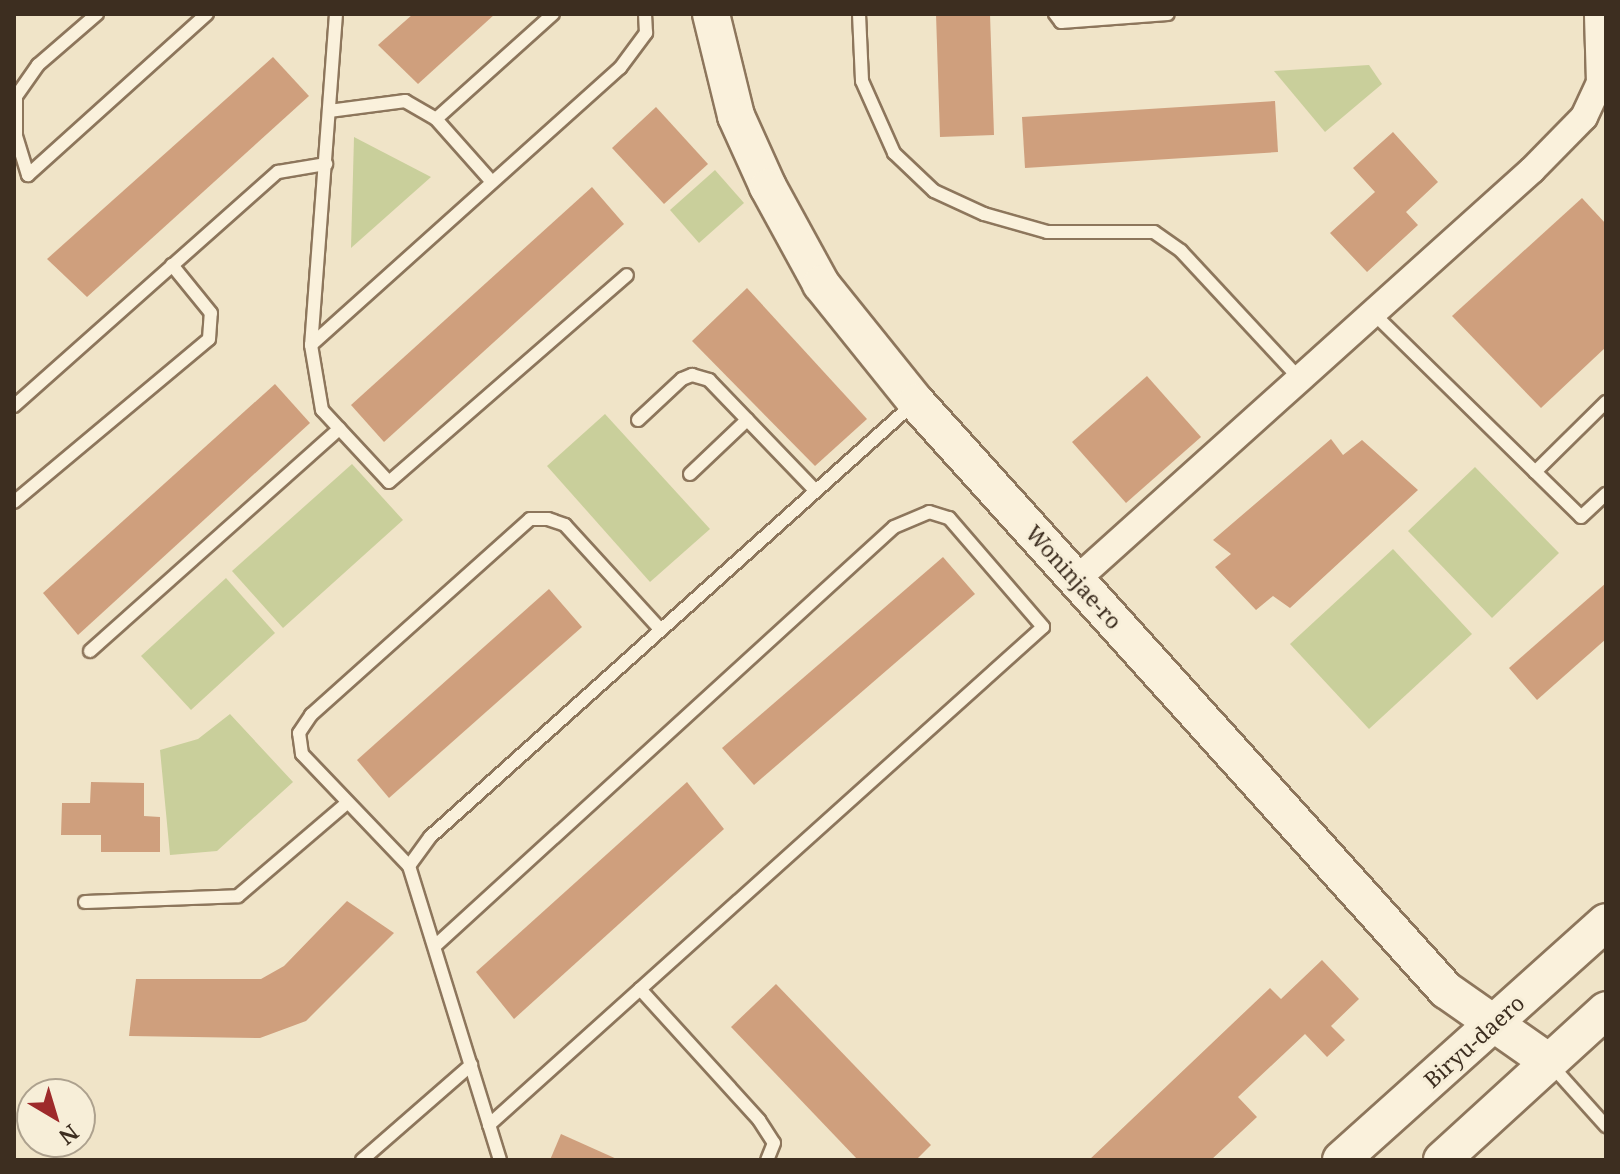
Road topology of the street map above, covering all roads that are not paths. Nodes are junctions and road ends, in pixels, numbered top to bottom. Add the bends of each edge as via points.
1 (97, 14) edge
2 (207, 14) edge
3 (336, 14) edge
4 (553, 14) edge
5 (645, 14) edge
6 (711, 14) edge
7 (859, 14) edge
8 (1055, 14) edge
9 (1168, 14) edge
10 (1598, 14) edge
11 (329, 111) junction
12 (436, 119) junction
13 (326, 164) junction
14 (492, 182) junction
15 (172, 265) junction
16 (627, 275) dead end
17 (1373, 313) junction
18 (311, 345) junction
19 (1300, 379) junction
20 (916, 402) junction
21 (1606, 402) edge
22 (14, 406) edge
23 (638, 420) dead end
24 (747, 420) junction
25 (339, 429) junction
26 (1535, 472) junction
27 (690, 474) dead end
28 (816, 491) junction
29 (1606, 494) edge
30 (14, 502) edge
31 (1076, 580) junction
32 (661, 630) junction
33 (90, 651) dead end
34 (347, 803) junction
35 (409, 866) junction
36 (85, 902) dead end
37 (1606, 922) edge
38 (435, 946) junction
39 (640, 989) junction
40 (1606, 1010) edge
41 (1493, 1023) junction
42 (1549, 1062) junction
43 (471, 1065) junction
44 (489, 1125) junction
45 (1606, 1126) edge
46 (362, 1160) edge
47 (500, 1160) edge
48 (767, 1160) edge
49 (1341, 1160) edge
50 (1442, 1160) edge

1 - 2 lane via 38,65 16,96 16,136 28,175
3 - 11 lane
4 - 12 lane
5 - 14 lane via 646,33 620,68
6 - 20 main road, Woninjae-ro via 736,116 768,187 821,284
7 - 19 lane via 862,81 894,153 934,191 984,214 1047,232 1154,232 1181,251
8 - 9 lane via 1061,22
10 - 17 street via 1600,83 1584,117
11 - 12 lane via 405,101
11 - 13 lane
12 - 14 lane
13 - 15 lane via 278,172
13 - 18 lane
14 - 18 lane
15 - 22 lane
15 - 30 lane via 211,313 209,339
16 - 25 lane via 389,482
17 - 19 street
17 - 26 lane
18 - 25 lane via 322,410
19 - 31 street
20 - 28 lane
20 - 31 main road, Woninjae-ro
21 - 26 lane
23 - 24 lane via 692,375 709,380
24 - 27 lane
24 - 28 lane
25 - 33 lane
26 - 29 lane via 1581,517
28 - 32 lane
31 - 41 main road, Woninjae-ro via 1446,990
32 - 34 lane via 565,525 530,519 311,715 299,733 302,754
32 - 35 lane via 430,837
34 - 35 lane
34 - 36 lane via 238,896
35 - 38 lane
37 - 41 main road, Biryu-daero
38 - 39 lane via 894,527 929,512 949,518 1043,627
38 - 43 lane
39 - 44 lane
39 - 48 lane via 759,1120 774,1143
40 - 42 main road
41 - 42 main road, Woninjae-ro
41 - 49 main road, Biryu-daero
42 - 45 lane
42 - 50 main road
43 - 44 lane
43 - 46 lane
44 - 47 lane

